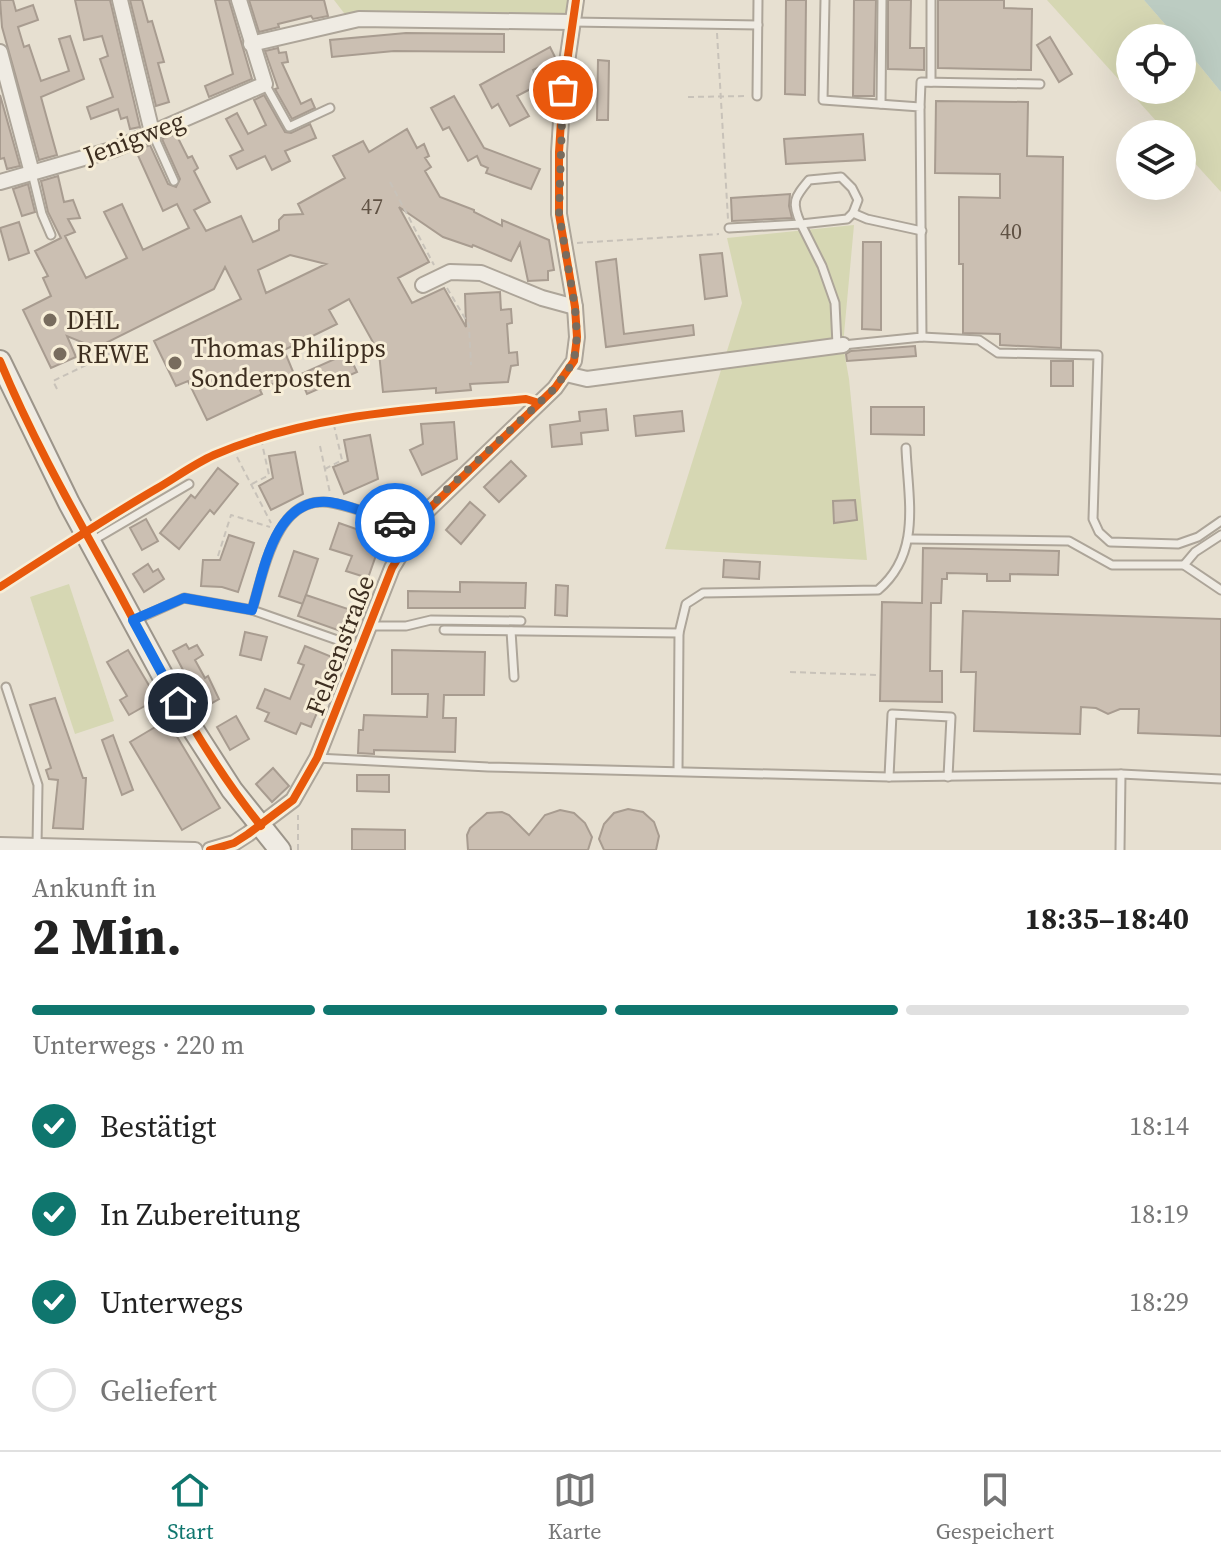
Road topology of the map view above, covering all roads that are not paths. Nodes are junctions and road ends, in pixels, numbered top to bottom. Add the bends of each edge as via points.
1 (120, 0) edge
2 (239, 0) edge
3 (576, 0) edge
4 (758, 0) edge
5 (825, 0) edge
6 (882, 0) edge
7 (931, 0) edge
8 (571, 22) junction
9 (758, 25) junction
10 (251, 44) junction
11 (0, 52) edge
12 (931, 82) junction
13 (265, 84) junction
14 (1040, 84) dead end
15 (757, 96) road end
16 (881, 104) junction
17 (920, 107) junction
18 (330, 108) dead end
19 (152, 132) junction
20 (32, 173) junction
21 (174, 181) dead end
22 (0, 182) edge
23 (853, 213) junction
24 (801, 224) junction
25 (729, 228) road end
26 (922, 231) junction
27 (51, 235) dead end
28 (423, 285) dead end
29 (575, 307) junction
30 (922, 337) junction
31 (840, 345) junction
32 (0, 361) edge
33 (566, 374) junction
34 (5, 389) edge
35 (906, 448) dead end
36 (189, 484) dead end
37 (1221, 521) edge
38 (415, 529) junction
39 (1221, 535) edge
40 (910, 539) junction
41 (90, 542) junction
42 (1184, 565) junction
43 (1221, 590) edge
44 (252, 610) junction
45 (133, 620) junction
46 (521, 621) dead end
47 (369, 626) junction
48 (444, 630) dead end
49 (511, 631) junction
50 (679, 633) junction
51 (360, 648) junction
52 (514, 677) dead end
53 (6, 687) dead end
54 (317, 758) junction
55 (678, 771) junction
56 (1121, 774) junction
57 (889, 777) junction
58 (948, 777) junction
59 (1221, 779) edge
60 (261, 826) junction
61 (0, 845) edge
62 (37, 846) junction
63 (195, 850) edge
64 (210, 850) edge
65 (280, 850) edge
66 (1120, 850) edge

1 - 19 street
2 - 10 street
3 - 8 street, Felsenstraße
4 - 9 lane
5 - 16 lane via 823,100
6 - 16 lane
7 - 12 lane
8 - 9 lane
8 - 10 street via 359,19
8 - 29 street, Felsenstraße via 559,214
9 - 15 lane
10 - 13 street
11 - 20 street
12 - 14 lane
12 - 17 lane via 921,82
13 - 18 lane via 289,127
13 - 19 street, Jenigweg
16 - 17 lane
17 - 26 lane
19 - 20 street, Jenigweg via 115,149
19 - 21 lane
20 - 22 street, Jenigweg
20 - 27 lane
23 - 24 lane via 847,219
23 - 24 lane via 858,200 841,177 809,180 795,197
23 - 26 lane
24 - 25 lane
24 - 31 lane via 835,303
26 - 30 lane
28 - 29 street via 450,272 481,273
29 - 33 street, Felsenstraße via 574,361
30 - 31 lane
30 - 37 lane via 979,340 998,353 1098,355 1093,519 1099,532 1110,542 1178,544
31 - 33 street via 587,379
32 - 34 main road
33 - 38 street, Felsenstraße via 441,495
34 - 41 main road
35 - 40 lane
36 - 41 lane
38 - 44 lane via 331,502 314,502 289,515 275,538
38 - 47 street, Felsenstraße via 392,568
39 - 42 lane
40 - 42 lane via 1069,541 1112,565
40 - 50 lane via 893,578 878,590 703,593 686,604
41 - 45 main road
42 - 43 lane
44 - 45 lane via 184,598
44 - 51 lane
45 - 60 main road via 193,731
46 - 47 lane
47 - 51 street, Felsenstraße
48 - 49 lane
49 - 50 lane
49 - 52 lane
50 - 55 lane
51 - 54 street, Felsenstraße
53 - 62 lane via 38,785
54 - 55 lane
54 - 60 street, Felsenstraße via 293,800
55 - 57 lane
56 - 58 lane
56 - 59 lane
56 - 66 lane
57 - 58 lane
57 - 58 lane via 892,714 951,717
60 - 64 street, Felsenstraße
60 - 65 main road
61 - 62 street
62 - 63 street

